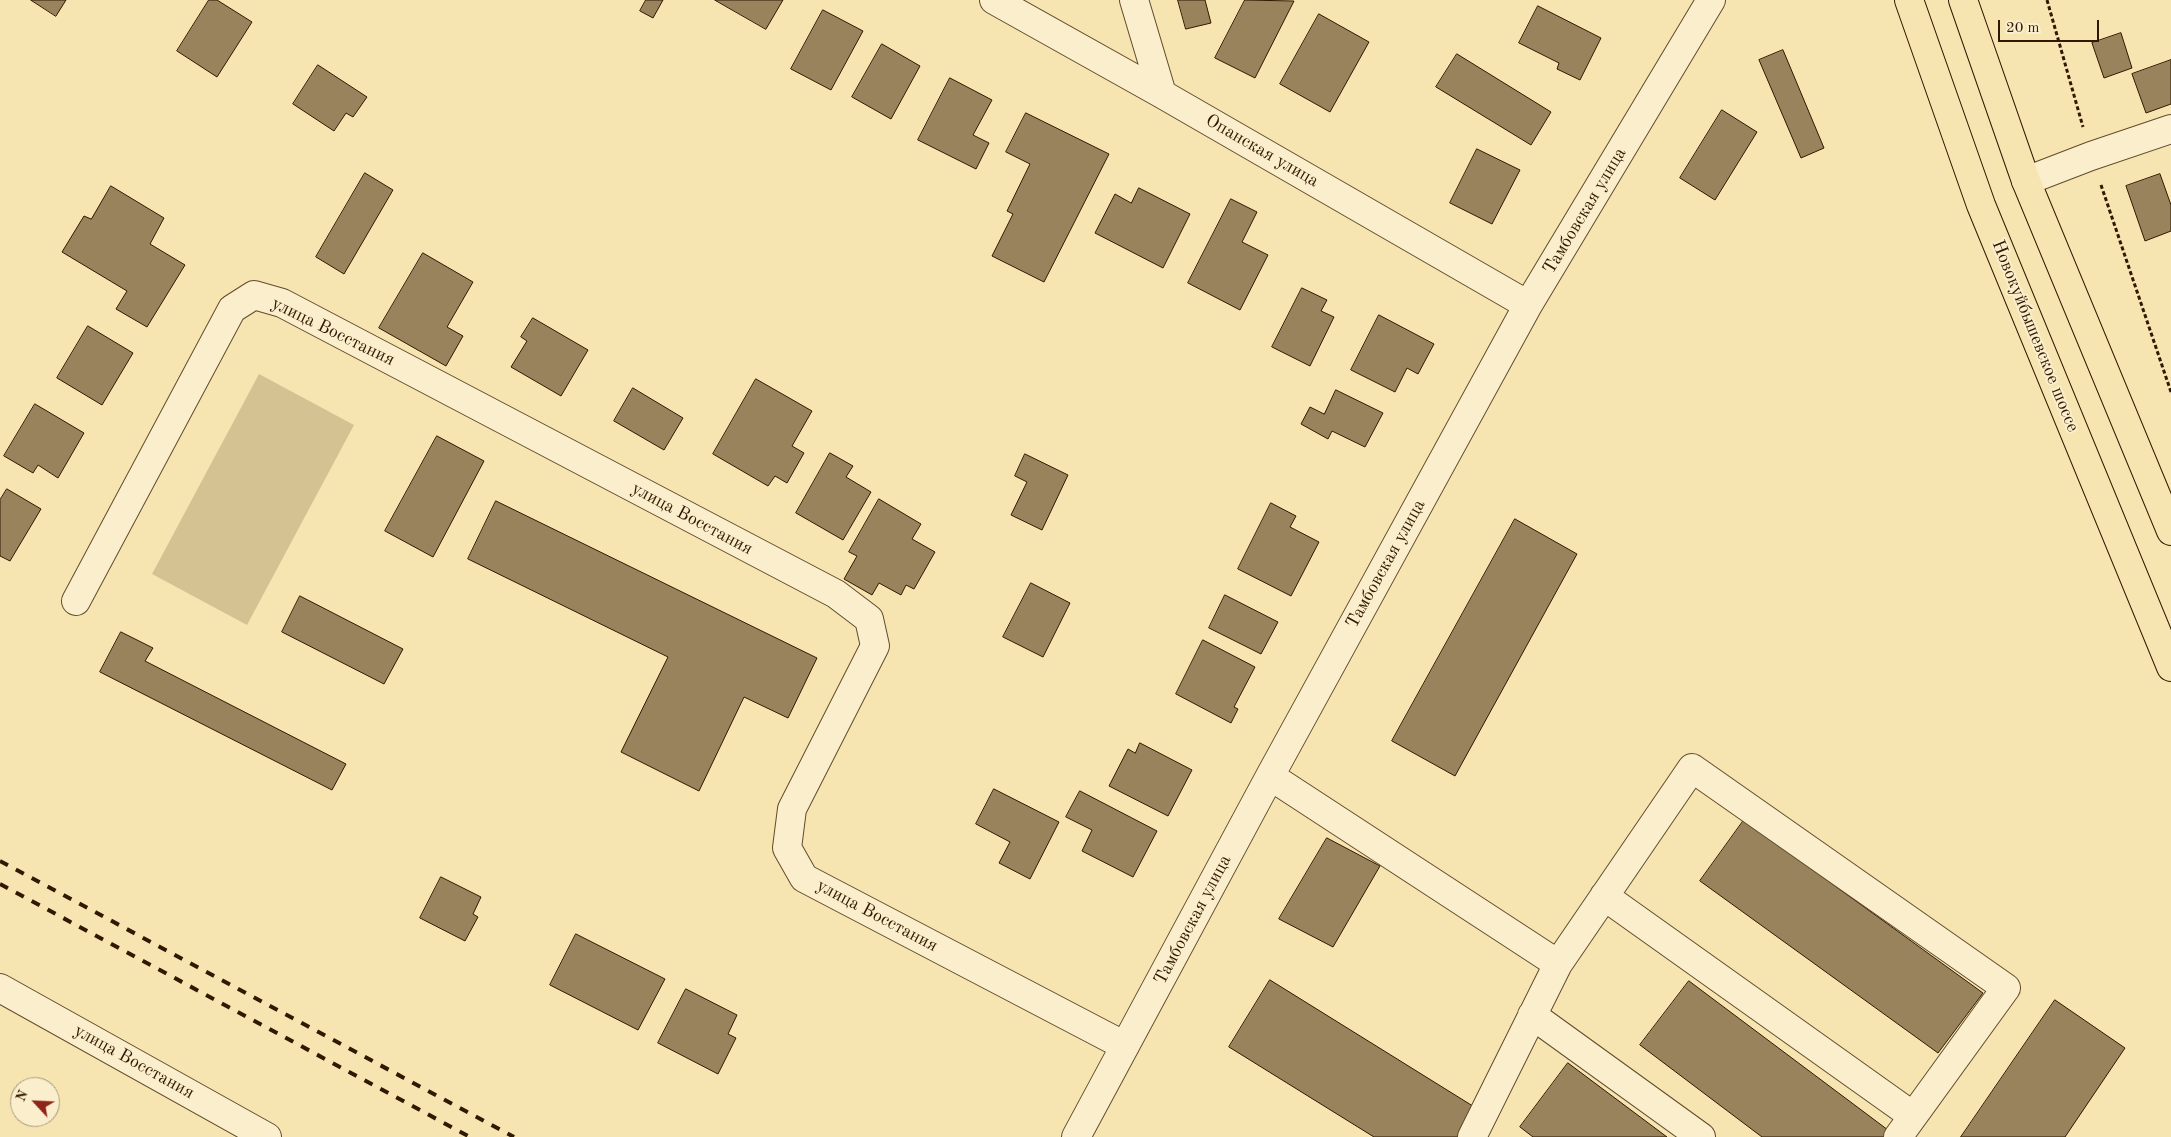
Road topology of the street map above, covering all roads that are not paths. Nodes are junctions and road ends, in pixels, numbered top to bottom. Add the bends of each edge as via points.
1 (994, 0) edge
2 (1134, 0) edge
3 (1711, 0) edge
4 (1909, 0) edge
5 (1963, 0) edge
6 (1162, 94) junction
7 (2171, 129) edge
8 (2026, 181) junction
9 (1528, 305) junction
10 (2171, 531) edge
11 (76, 601) dead end
12 (2171, 667) edge
13 (1270, 776) junction
14 (1604, 896) junction
15 (1558, 964) junction
16 (0, 988) edge
17 (1532, 1015) junction
18 (1124, 1046) junction
19 (1905, 1126) edge
20 (267, 1137) edge
21 (1076, 1137) edge
22 (1472, 1137) edge
23 (1701, 1137) edge

1 - 6 street, Опанская улица
2 - 6 street
3 - 9 street, Тамбовская улица
4 - 12 main road, Новокуйбышевское шоссе via 1981,205
5 - 8 main road
6 - 9 street, Опанская улица
7 - 8 street
8 - 10 main road
9 - 13 street, Тамбовская улица
11 - 18 street, улица Восстания via 232,309 254,295 282,303 836,594 869,619 875,646 792,809 787,848 804,878
13 - 15 street
13 - 18 street, Тамбовская улица
14 - 15 street
14 - 19 street
14 - 19 street via 1692,768 2006,988
15 - 17 street
16 - 20 street, улица Восстания
17 - 22 street
17 - 23 street
18 - 21 street, Тамбовская улица

